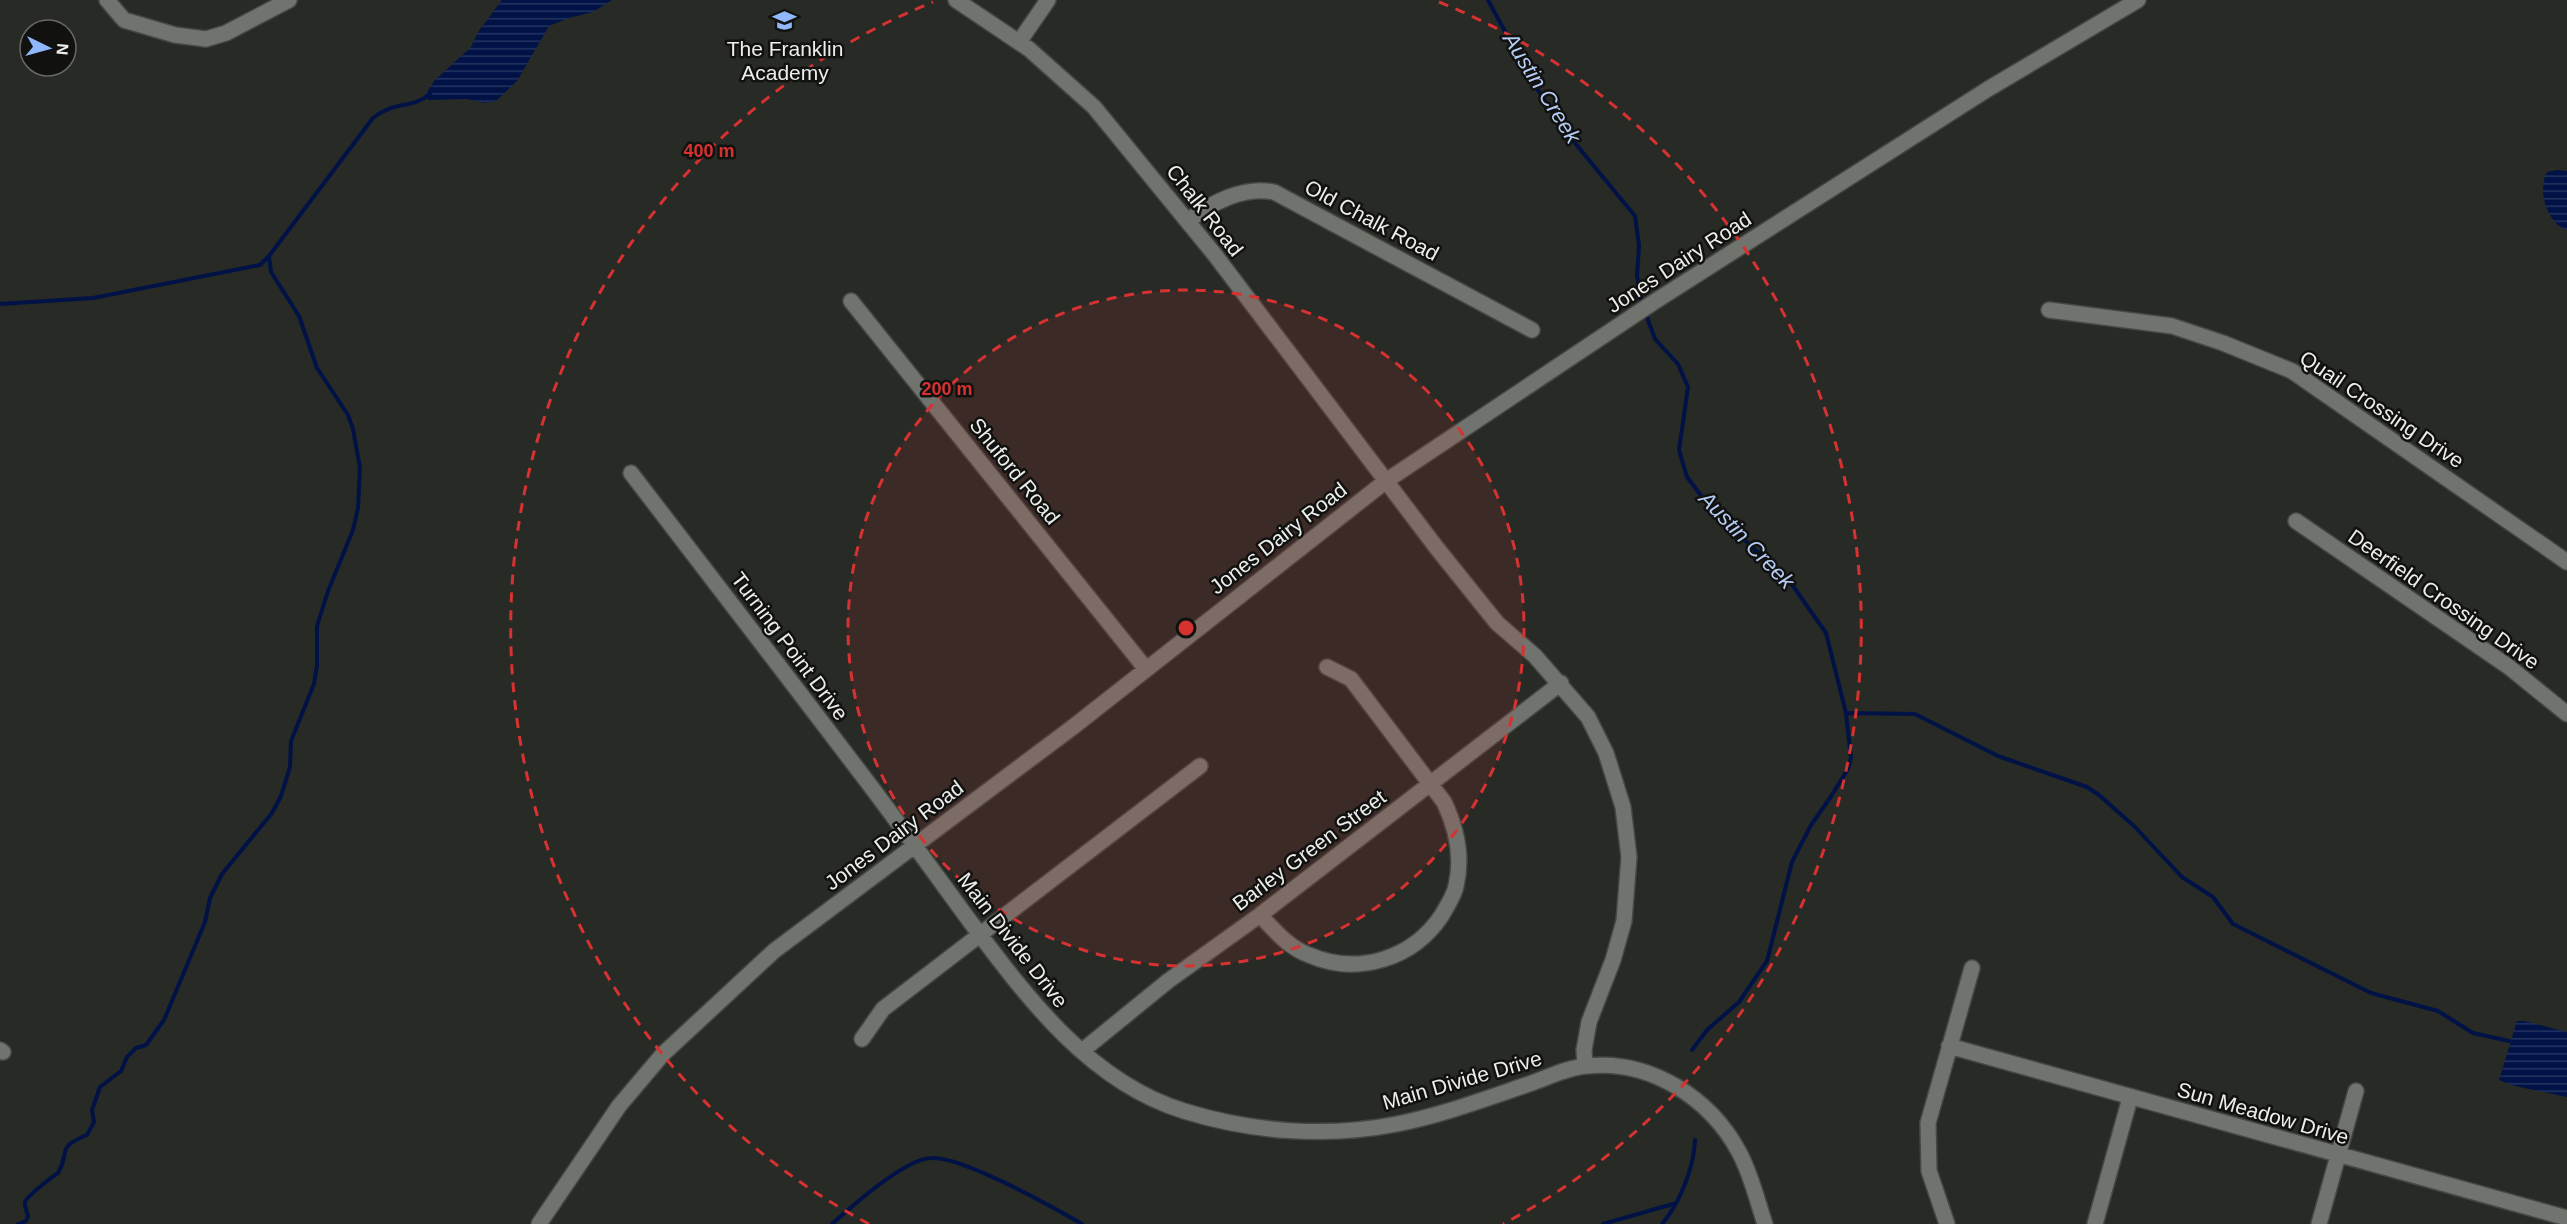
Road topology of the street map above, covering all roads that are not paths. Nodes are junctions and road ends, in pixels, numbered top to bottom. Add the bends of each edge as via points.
1 (106, 0) edge
2 (289, 0) edge
3 (957, 0) edge
4 (1048, 0) edge
5 (2138, 0) edge
6 (1019, 42) junction
7 (1188, 220) junction
8 (851, 301) dead end
9 (2049, 310) dead end
10 (1532, 330) dead end
11 (631, 473) dead end
12 (1386, 481) junction
13 (2296, 521) dead end
14 (2567, 562) edge
15 (1327, 667) dead end
16 (1146, 669) junction
17 (1561, 683) junction
18 (2567, 714) edge
19 (1200, 766) dead end
20 (1431, 783) junction
21 (915, 845) junction
22 (1260, 915) junction
23 (980, 934) junction
24 (1972, 968) dead end
25 (862, 1039) dead end
26 (1948, 1046) junction
27 (1082, 1051) junction
28 (1585, 1065) junction
29 (2356, 1091) dead end
30 (2130, 1098) junction
31 (2338, 1156) junction
32 (2567, 1218) edge
33 (2542, 1219) edge
34 (539, 1224) edge
35 (1765, 1224) edge
36 (1947, 1224) edge
37 (2095, 1224) edge
38 (2319, 1224) edge

1 - 2 street via 124,20 175,35 206,39 226,33
3 - 6 street, Chalk Road
4 - 6 street
5 - 12 street, Jones Dairy Road via 1988,89 1643,309
6 - 7 street, Chalk Road via 1094,107
7 - 10 street, Old Chalk Road via 1237,194 1257,189 1274,192
7 - 12 street, Chalk Road
8 - 16 street, Shuford Road
9 - 14 street, Quail Crossing Drive via 2172,326 2292,371
11 - 21 street, Turning Point Drive
12 - 16 street, Jones Dairy Road
12 - 17 street, Chalk Road via 1497,623
13 - 18 street, Deerfield Crossing Drive via 2509,667
15 - 20 street via 1351,679
16 - 21 street, Jones Dairy Road
17 - 20 street, Barley Green Street
17 - 28 street, Chalk Road via 1588,717 1606,753 1623,807 1629,858 1624,921 1589,1022
19 - 23 street
20 - 22 street, Barley Green Street
20 - 22 street via 1453,819 1459,842 1459,866 1449,904 1434,927 1416,944 1371,963 1330,963 1306,955
21 - 23 street, Main Divide Drive
21 - 34 street, Jones Dairy Road via 774,951 663,1054 619,1106
22 - 27 street, Barley Green Street via 1168,981
23 - 25 street via 883,1009
23 - 27 street, Main Divide Drive via 1029,999
24 - 26 street
26 - 30 street, Sun Meadow Drive
26 - 36 street via 1929,1123 1927,1149 1929,1171
27 - 28 street, Main Divide Drive via 1129,1085 1180,1110 1246,1127 1292,1131 1356,1129 1403,1122
28 - 35 street, Main Divide Drive via 1638,1070 1658,1077 1688,1093 1710,1112 1739,1152
29 - 31 street
30 - 31 street, Sun Meadow Drive
30 - 37 street
31 - 33 street, Sun Meadow Drive
31 - 38 street
32 - 33 street, Sun Meadow Drive

